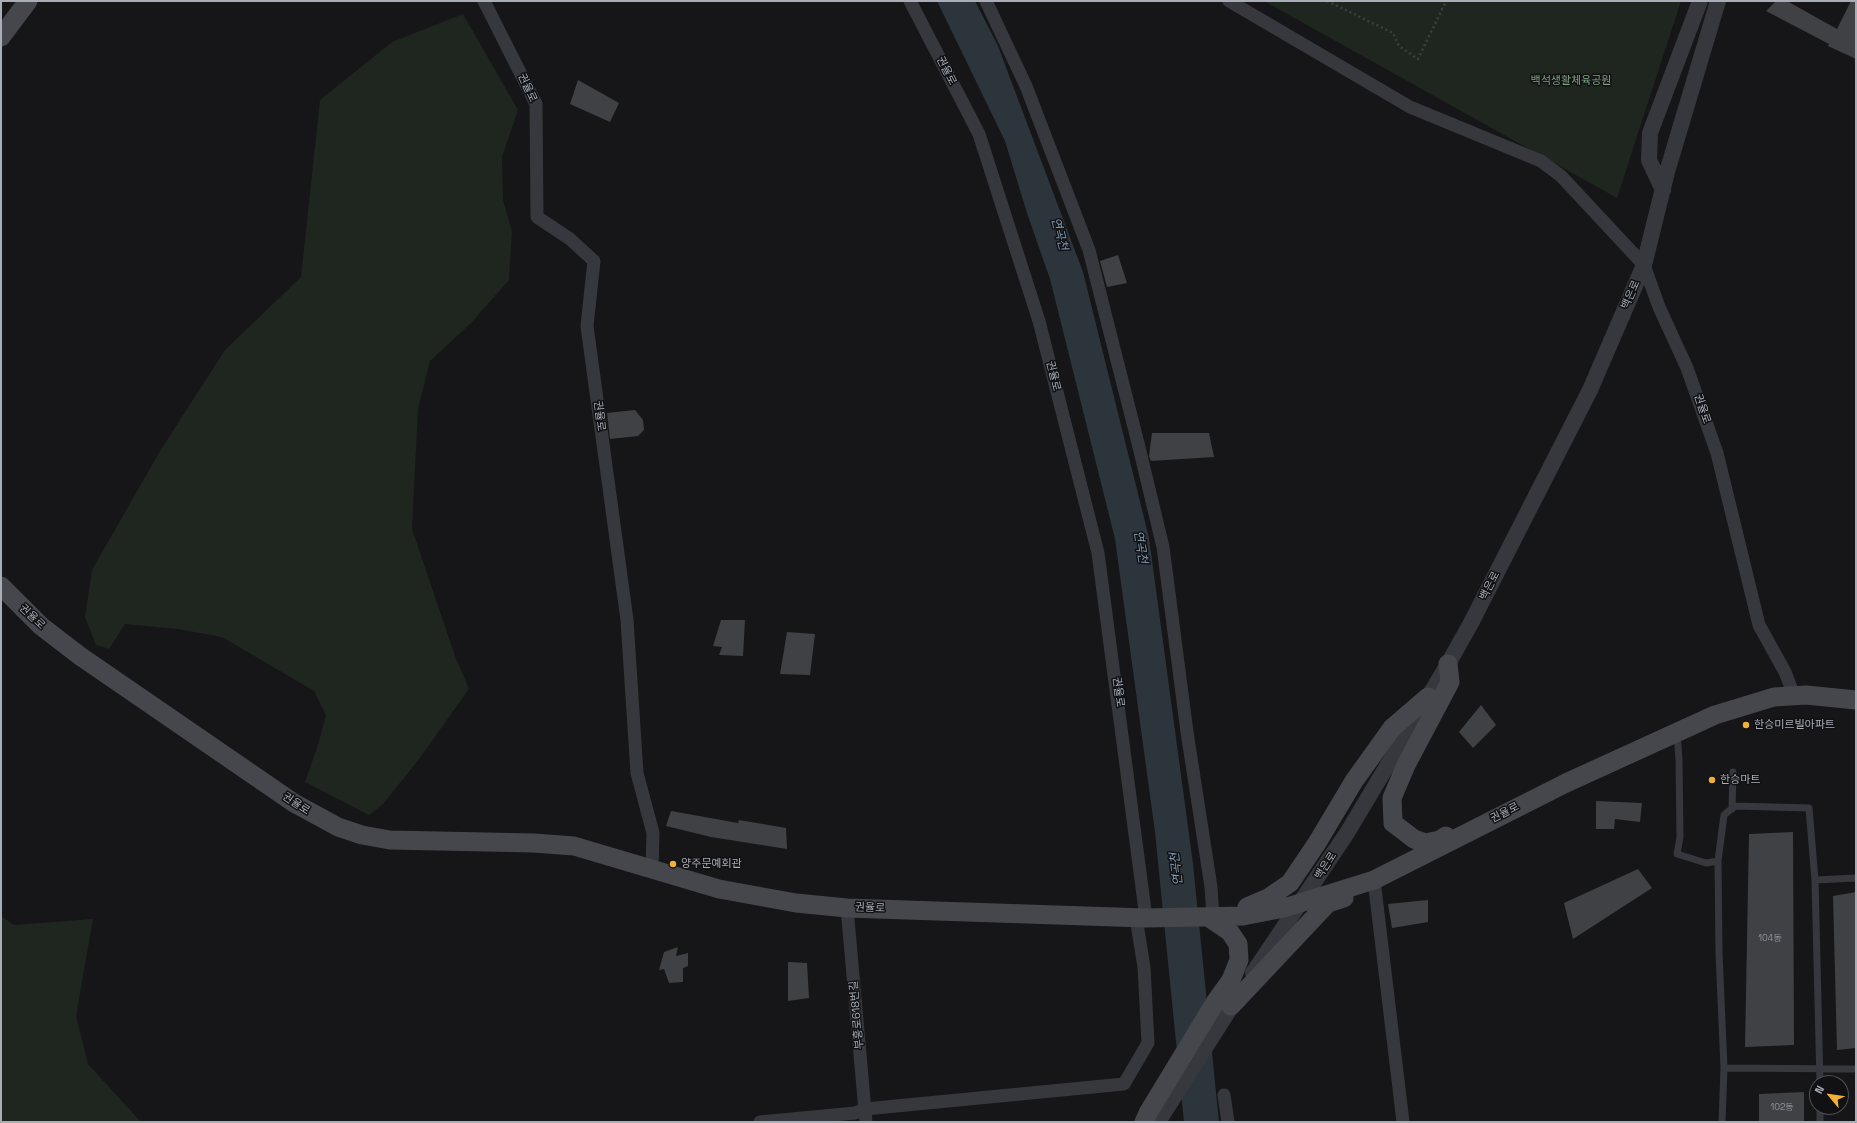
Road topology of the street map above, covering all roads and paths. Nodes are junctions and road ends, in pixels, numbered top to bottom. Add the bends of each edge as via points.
1 (28, 1) edge
2 (484, 1) edge
3 (910, 1) edge
4 (986, 1) edge
5 (1229, 1) edge
6 (1327, 1) edge
7 (1446, 1) edge
8 (1700, 1) edge
9 (1718, 1) edge
10 (1, 37) edge
11 (1662, 190) junction
12 (1644, 265) junction
13 (1, 586) edge
14 (1448, 664) junction
15 (1794, 695) junction
16 (1428, 697) junction
17 (1856, 700) edge
18 (1677, 732) junction
19 (1733, 772) dead end
20 (1534, 799) junction
21 (1732, 809) junction
22 (1718, 861) junction
23 (652, 869) junction
24 (1856, 878) edge
25 (1815, 880) junction
26 (1375, 883) junction
27 (1302, 902) junction
28 (847, 908) junction
29 (1213, 917) junction
30 (1141, 918) junction
31 (1224, 1004) junction
32 (1724, 1068) junction
33 (1820, 1068) junction
34 (1856, 1069) edge
35 (1820, 1075) edge
36 (1224, 1095) dead end
37 (866, 1115) edge
38 (1152, 1120) edge
39 (760, 1122) edge
40 (1228, 1122) edge
41 (1403, 1122) edge
42 (1722, 1122) edge

1 - 10 main road
2 - 23 street, 권율로 via 536,104 537,217 570,239 594,260 587,326 628,620 637,773 653,833
3 - 30 street, 권율로 via 979,134 1041,328 1098,553 1132,800
4 - 29 street via 1026,86 1089,250 1138,443 1163,548 1187,732 1211,887
5 - 12 street, 권율로 via 1410,107 1542,161 1561,176
6 - 7 path via 1393,33 1398,46 1418,59
8 - 11 street via 1650,133 1649,160
9 - 11 street, 백은로
11 - 12 street, 백은로
12 - 14 street, 백은로 via 1590,390
12 - 15 street, 권율로 via 1659,307 1687,368 1717,453 1759,625 1785,672
13 - 23 main road, 권율로 via 42,626 80,656 294,803 338,827 390,840 563,845 591,850
14 - 16 street, 백은로
14 - 20 main road via 1450,682 1406,765 1392,798 1393,823 1414,839 1426,843 1440,840 1466,825
15 - 17 main road, 권율로
15 - 18 main road, 권율로 via 1759,701 1715,715
16 - 27 street, 백은로 via 1347,833
16 - 29 main road via 1392,728 1354,781 1290,883 1268,898
18 - 20 main road, 권율로
18 - 22 lane via 1680,837 1677,854 1706,863
19 - 21 lane
20 - 26 main road, 권율로
21 - 22 lane via 1724,815
21 - 25 lane via 1735,806 1809,808
22 - 32 lane
23 - 28 main road, 권율로 via 719,889 765,898
24 - 25 lane
25 - 33 lane
26 - 27 main road, 권율로
26 - 31 main road via 1328,904
26 - 41 street
27 - 29 main road, 권율로 via 1243,916
27 - 31 street, 백은로
28 - 30 main road, 권율로
28 - 37 street, 부흥로618번길
29 - 30 main road, 권율로
29 - 31 main road via 1230,932 1238,947 1239,960
30 - 37 street via 1148,1043 1124,1084
31 - 38 main road
31 - 38 street, 백은로 via 1218,1025
32 - 33 lane
32 - 42 lane
33 - 34 lane
33 - 35 lane
36 - 40 street
37 - 39 street via 855,1113

